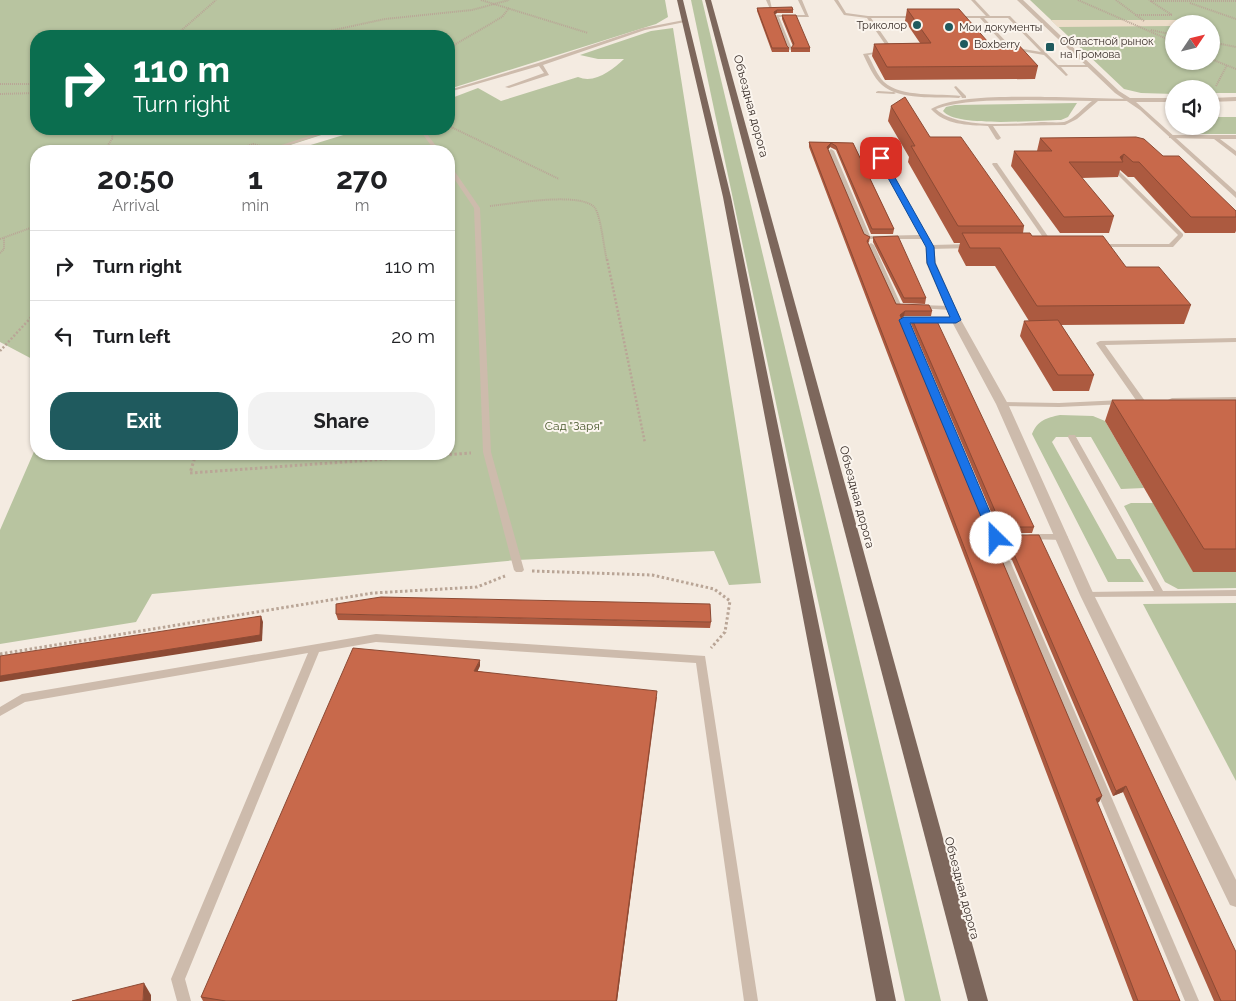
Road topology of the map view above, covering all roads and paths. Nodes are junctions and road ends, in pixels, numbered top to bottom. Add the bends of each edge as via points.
1 (216, 0) edge
2 (481, 0) edge
3 (508, 0) edge
4 (680, 0) edge
5 (708, 0) edge
6 (768, 0) edge
7 (800, 0) edge
8 (836, 0) edge
9 (973, 0) edge
10 (1020, 0) edge
11 (1078, 0) edge
12 (1116, 0) edge
13 (1151, 0) edge
14 (1182, 0) edge
15 (1235, 0) edge
16 (1186, 1) edge
17 (500, 3) junction
18 (495, 4) junction
19 (510, 8) junction
20 (771, 8) edge
21 (1136, 15) junction
22 (868, 17) junction
23 (925, 17) edge
24 (953, 17) edge
25 (981, 17) junction
26 (990, 17) junction
27 (1236, 20) edge
28 (684, 21) junction
29 (1144, 21) dead end
30 (1143, 28) junction
31 (182, 30) edge
32 (334, 30) edge
33 (1165, 33) edge
34 (1165, 38) edge
35 (614, 40) junction
36 (455, 44) edge
37 (1220, 44) edge
38 (1236, 47) edge
39 (790, 49) edge
40 (1045, 54) junction
41 (1220, 62) edge
42 (540, 64) junction
43 (1227, 65) junction
44 (1057, 66) junction
45 (1090, 66) junction
46 (1236, 69) edge
47 (1066, 75) dead end
48 (1219, 80) edge
49 (0, 84) edge
50 (30, 84) edge
51 (508, 87) dead end
52 (956, 87) edge
53 (455, 90) edge
54 (30, 93) edge
55 (0, 94) edge
56 (879, 94) dead end
57 (915, 94) junction
58 (964, 97) junction
59 (986, 100) junction
60 (1096, 100) junction
61 (1128, 100) junction
62 (1165, 100) edge
63 (1220, 100) edge
64 (1236, 100) edge
65 (989, 124) junction
66 (455, 129) edge
67 (316, 135) edge
68 (426, 135) edge
69 (1171, 137) junction
70 (1215, 137) junction
71 (1236, 137) edge
72 (998, 138) dead end
73 (284, 145) edge
74 (433, 145) edge
75 (831, 151) edge
76 (1236, 154) edge
77 (881, 158) dead end
78 (995, 164) dead end
79 (1119, 172) edge
80 (455, 176) edge
81 (559, 179) dead end
82 (1236, 196) edge
83 (477, 208) junction
84 (30, 228) edge
85 (4, 238) junction
86 (0, 239) edge
87 (928, 242) junction
88 (871, 245) edge
89 (977, 246) edge
90 (1042, 246) edge
91 (1052, 246) junction
92 (1061, 246) edge
93 (1091, 246) edge
94 (0, 252) edge
95 (954, 314) junction
96 (30, 318) edge
97 (1236, 340) edge
98 (0, 351) edge
99 (1236, 399) edge
100 (1160, 400) edge
101 (1141, 401) junction
102 (1151, 401) edge
103 (1002, 404) junction
104 (1072, 437) dead end
105 (645, 443) dead end
106 (487, 452) junction
107 (455, 454) edge
108 (194, 460) edge
109 (374, 460) edge
110 (1063, 536) junction
111 (1015, 538) edge
112 (1024, 538) edge
113 (1005, 561) dead end
114 (519, 570) junction
115 (1160, 593) junction
116 (1236, 593) edge
117 (1087, 595) junction
118 (316, 648) junction
119 (0, 654) edge
120 (701, 659) junction
121 (0, 712) edge
122 (1236, 899) edge
123 (184, 1001) edge
124 (751, 1001) edge
125 (886, 1001) edge
126 (978, 1001) edge
127 (1192, 1001) edge

1 - 31 path
2 - 18 path
3 - 17 path
4 - 28 main road
5 - 126 main road, Объездная дорога
6 - 20 lane
7 - 39 lane via 808,16 777,16
8 - 22 lane via 845,14
9 - 26 lane
10 - 45 street
11 - 30 path
12 - 21 path
13 - 16 path
13 - 21 path via 1172,15
14 - 16 path
15 - 16 path
16 - 27 path
17 - 18 path
17 - 19 path
18 - 19 path
18 - 32 path via 385,19
19 - 35 path
19 - 36 path via 502,17
21 - 29 path
22 - 23 lane
22 - 57 lane via 892,51 865,54 882,84 896,91
24 - 25 lane
25 - 26 lane
25 - 40 lane via 1010,48
26 - 40 lane via 1008,17
28 - 35 lane via 644,29
28 - 125 main road via 727,197
30 - 33 path
30 - 34 path
35 - 42 lane
37 - 38 path
40 - 44 lane
41 - 43 path
42 - 51 lane via 547,74
42 - 53 lane
43 - 46 path
43 - 48 path
44 - 45 lane
44 - 47 lane
45 - 61 street
49 - 50 path
52 - 58 lane
54 - 55 path
56 - 57 lane
57 - 58 lane
58 - 59 lane
59 - 60 lane
59 - 65 lane via 949,102 933,109 941,118 955,122
60 - 61 lane
60 - 65 lane via 1080,117 1065,123
61 - 62 street
61 - 69 street
63 - 64 street
65 - 72 lane
66 - 81 path
67 - 73 lane
68 - 74 lane
69 - 70 lane
69 - 82 street
70 - 71 lane
70 - 76 lane
75 - 87 lane via 868,238
77 - 87 lane
78 - 91 lane
79 - 93 lane via 1181,235 1171,246
80 - 83 lane
83 - 105 path via 566,199 587,201 596,209
83 - 106 lane
84 - 85 path
85 - 86 path
85 - 94 path via 4,249
87 - 89 lane
87 - 95 street via 931,263
88 - 95 lane via 899,307
90 - 91 lane
91 - 92 lane
95 - 103 street
95 - 111 lane via 904,320 996,538
96 - 98 path
97 - 101 lane via 1100,343
99 - 100 lane
101 - 102 lane
101 - 103 lane
103 - 110 street
104 - 115 lane
106 - 107 path
106 - 114 lane
108 - 109 path via 190,473
110 - 112 lane
110 - 117 street
113 - 127 lane
114 - 119 path via 476,587 373,593
114 - 120 path via 652,575 714,589 730,601 725,632
115 - 116 lane
115 - 117 lane
117 - 122 street
118 - 120 lane via 376,638
118 - 121 lane via 22,698
118 - 123 lane via 178,980
120 - 124 lane

